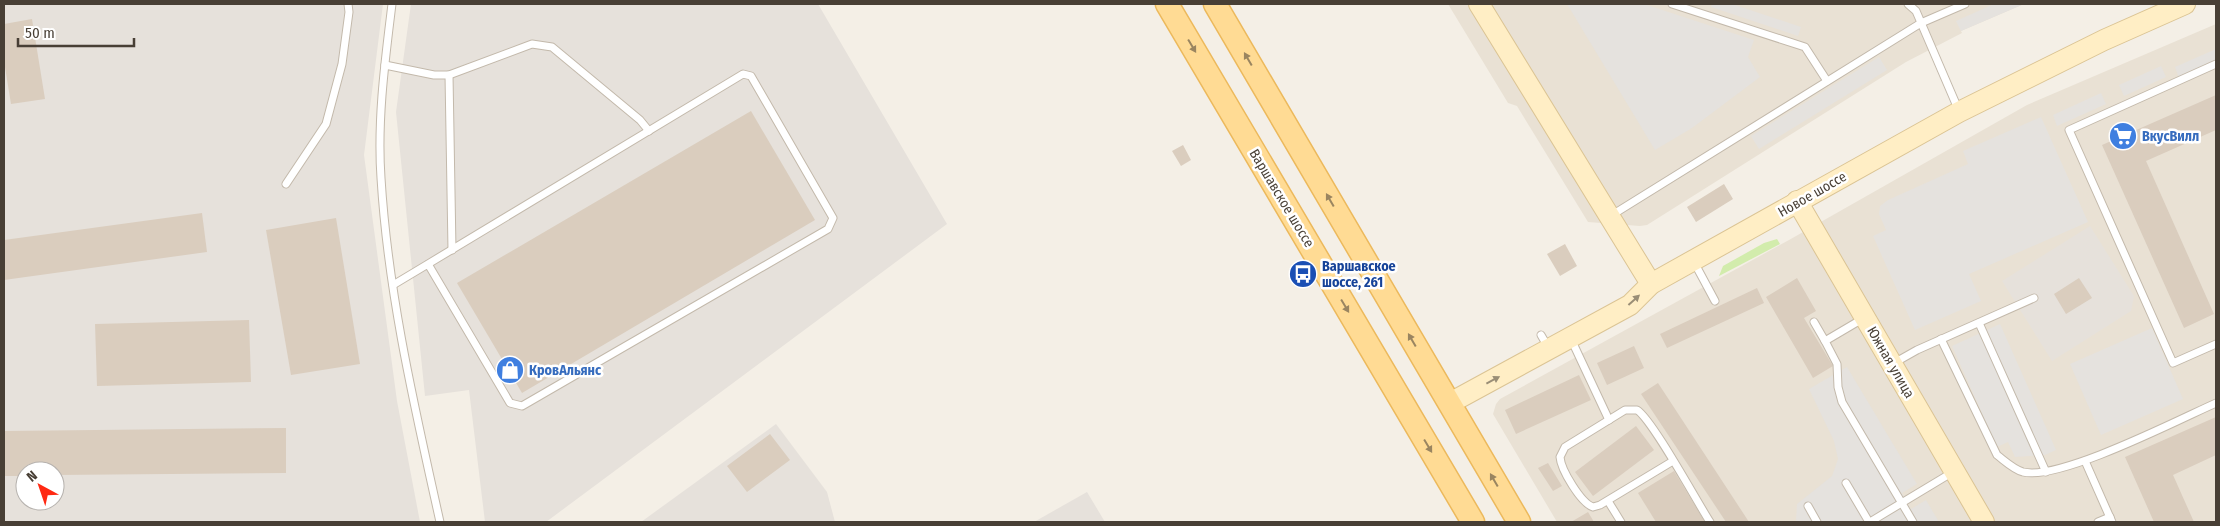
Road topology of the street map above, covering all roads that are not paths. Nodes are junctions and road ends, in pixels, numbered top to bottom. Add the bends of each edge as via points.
1 (348, 4) edge
2 (392, 4) edge
3 (1167, 4) edge
4 (1215, 4) edge
5 (1479, 4) edge
6 (1672, 4) edge
7 (1908, 4) edge
8 (1965, 4) edge
9 (2185, 4) edge
10 (1921, 23) junction
11 (2216, 64) edge
12 (384, 65) junction
13 (449, 76) junction
14 (1827, 81) junction
15 (1959, 112) junction
16 (650, 131) junction
17 (286, 184) dead end
18 (1798, 201) junction
19 (1609, 216) junction
20 (452, 250) junction
21 (1694, 262) junction
22 (428, 264) junction
23 (1651, 284) junction
24 (393, 285) junction
25 (2034, 298) dead end
26 (1715, 301) dead end
27 (1865, 317) junction
28 (1814, 322) dead end
29 (1979, 323) junction
30 (1571, 338) junction
31 (1941, 339) junction
32 (1825, 341) junction
33 (2216, 344) edge
34 (1892, 364) junction
35 (1450, 403) junction
36 (2216, 403) edge
37 (1609, 420) junction
38 (1673, 461) junction
39 (2086, 461) junction
40 (1954, 471) junction
41 (2046, 472) junction
42 (1846, 483) dead end
43 (1608, 501) junction
44 (1902, 503) junction
45 (1808, 506) dead end
46 (2111, 520) edge
47 (440, 522) edge
48 (1473, 522) edge
49 (1519, 522) edge
50 (1621, 522) edge
51 (1710, 522) edge
52 (1817, 522) edge
53 (1870, 522) edge
54 (1913, 522) edge
55 (1984, 522) edge
56 (2098, 522) edge

1 - 17 lane via 342,64 326,124
2 - 12 lane
3 -> 48 main road, Варшавское шоссе
35 -> 4 main road
5 - 19 street
6 - 14 lane via 1804,47
7 - 10 lane via 1916,11
8 - 10 lane
9 - 15 street, Новое шоссе
10 - 14 lane
10 - 15 lane
11 - 33 lane via 2069,130 2173,363
12 - 13 lane
12 - 24 lane via 381,177
13 - 16 lane via 532,44 552,47
13 - 20 lane
14 - 19 lane
15 - 18 street, Новое шоссе
16 - 20 lane
16 - 22 lane via 743,74 751,76 833,218 828,229 522,406 510,403
18 - 21 street, Новое шоссе
18 - 27 street, Южная улица
19 - 23 street
20 - 22 lane
21 - 23 street, Новое шоссе
21 - 26 lane
22 - 24 lane
30 -> 23 street, Новое шоссе via 1630,305
24 - 47 lane via 410,386
25 - 29 lane
27 - 32 lane
27 - 34 street, Южная улица
28 - 32 lane
29 - 31 lane
29 - 41 lane
35 -> 30 street, Новое шоссе via 1545,342
30 - 37 lane
31 - 34 lane
31 - 41 lane via 1997,455 2023,472
32 - 44 lane via 1836,358 1842,402
34 - 40 street, Южная улица
49 -> 35 main road
36 - 39 lane
37 - 38 lane via 1625,410 1642,413
37 - 43 lane via 1565,447 1560,457 1587,505 1593,507
38 - 43 lane
38 - 51 lane
39 - 41 lane
39 - 46 lane
40 - 44 lane
40 - 55 street, Южная улица
42 - 53 lane
43 - 50 lane
44 - 53 lane
44 - 54 lane
45 - 52 lane
46 - 56 lane

